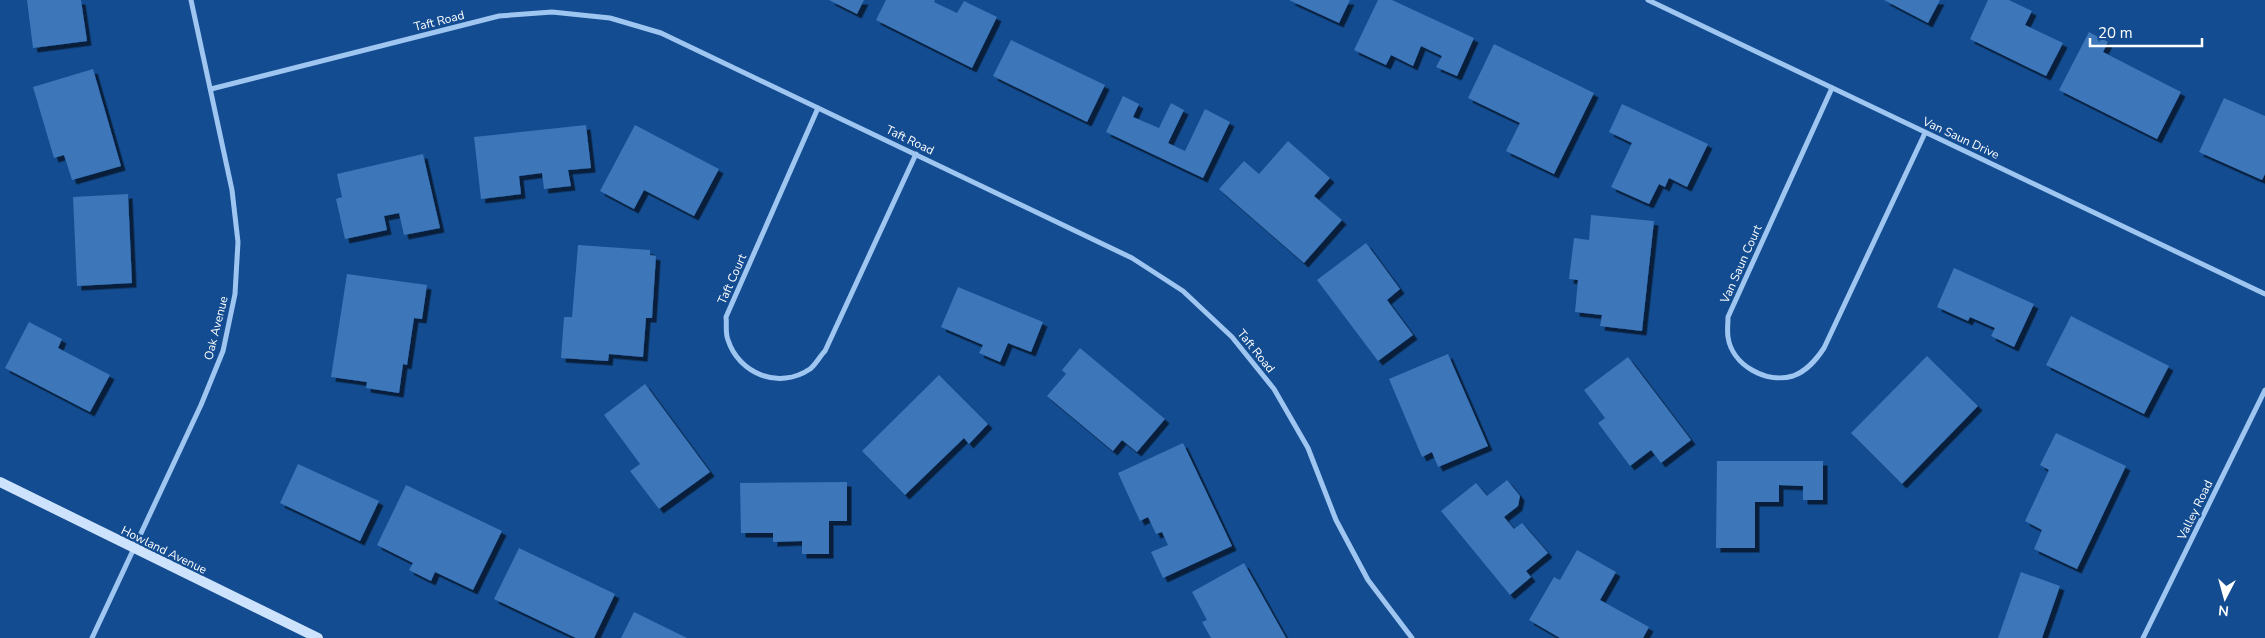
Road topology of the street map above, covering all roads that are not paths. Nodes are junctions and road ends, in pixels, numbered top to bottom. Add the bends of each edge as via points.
1 (191, 0) edge
2 (1648, 0) edge
3 (1832, 88) junction
4 (210, 89) junction
5 (818, 108) junction
6 (1925, 132) junction
7 (916, 154) junction
8 (2265, 294) edge
9 (2265, 390) edge
10 (0, 482) edge
11 (133, 549) junction
12 (92, 638) edge
13 (318, 638) edge
14 (1412, 638) edge
15 (2143, 638) edge

1 - 4 street, Oak Avenue
2 - 3 street, Van Saun Drive
3 - 6 street, Van Saun Drive
3 - 6 street, Van Saun Court via 1728,317 1728,338 1737,358 1752,371 1772,378 1794,376 1813,364 1824,348
4 - 5 street, Taft Road via 499,16 552,12 610,18 661,33
4 - 11 street, Oak Avenue via 232,190 238,242 235,294 223,351
5 - 7 street, Taft Road
5 - 7 street, Taft Court via 726,317 727,339 736,358 752,372 772,378 791,377 810,368 825,351
6 - 8 street, Van Saun Drive
7 - 14 street, Taft Road via 1132,258 1182,291 1232,337 1274,389 1308,448 1336,520 1368,580
9 - 15 street, Valley Road
10 - 11 street, Howland Avenue
11 - 12 street, Oak Avenue
11 - 13 street, Howland Avenue

